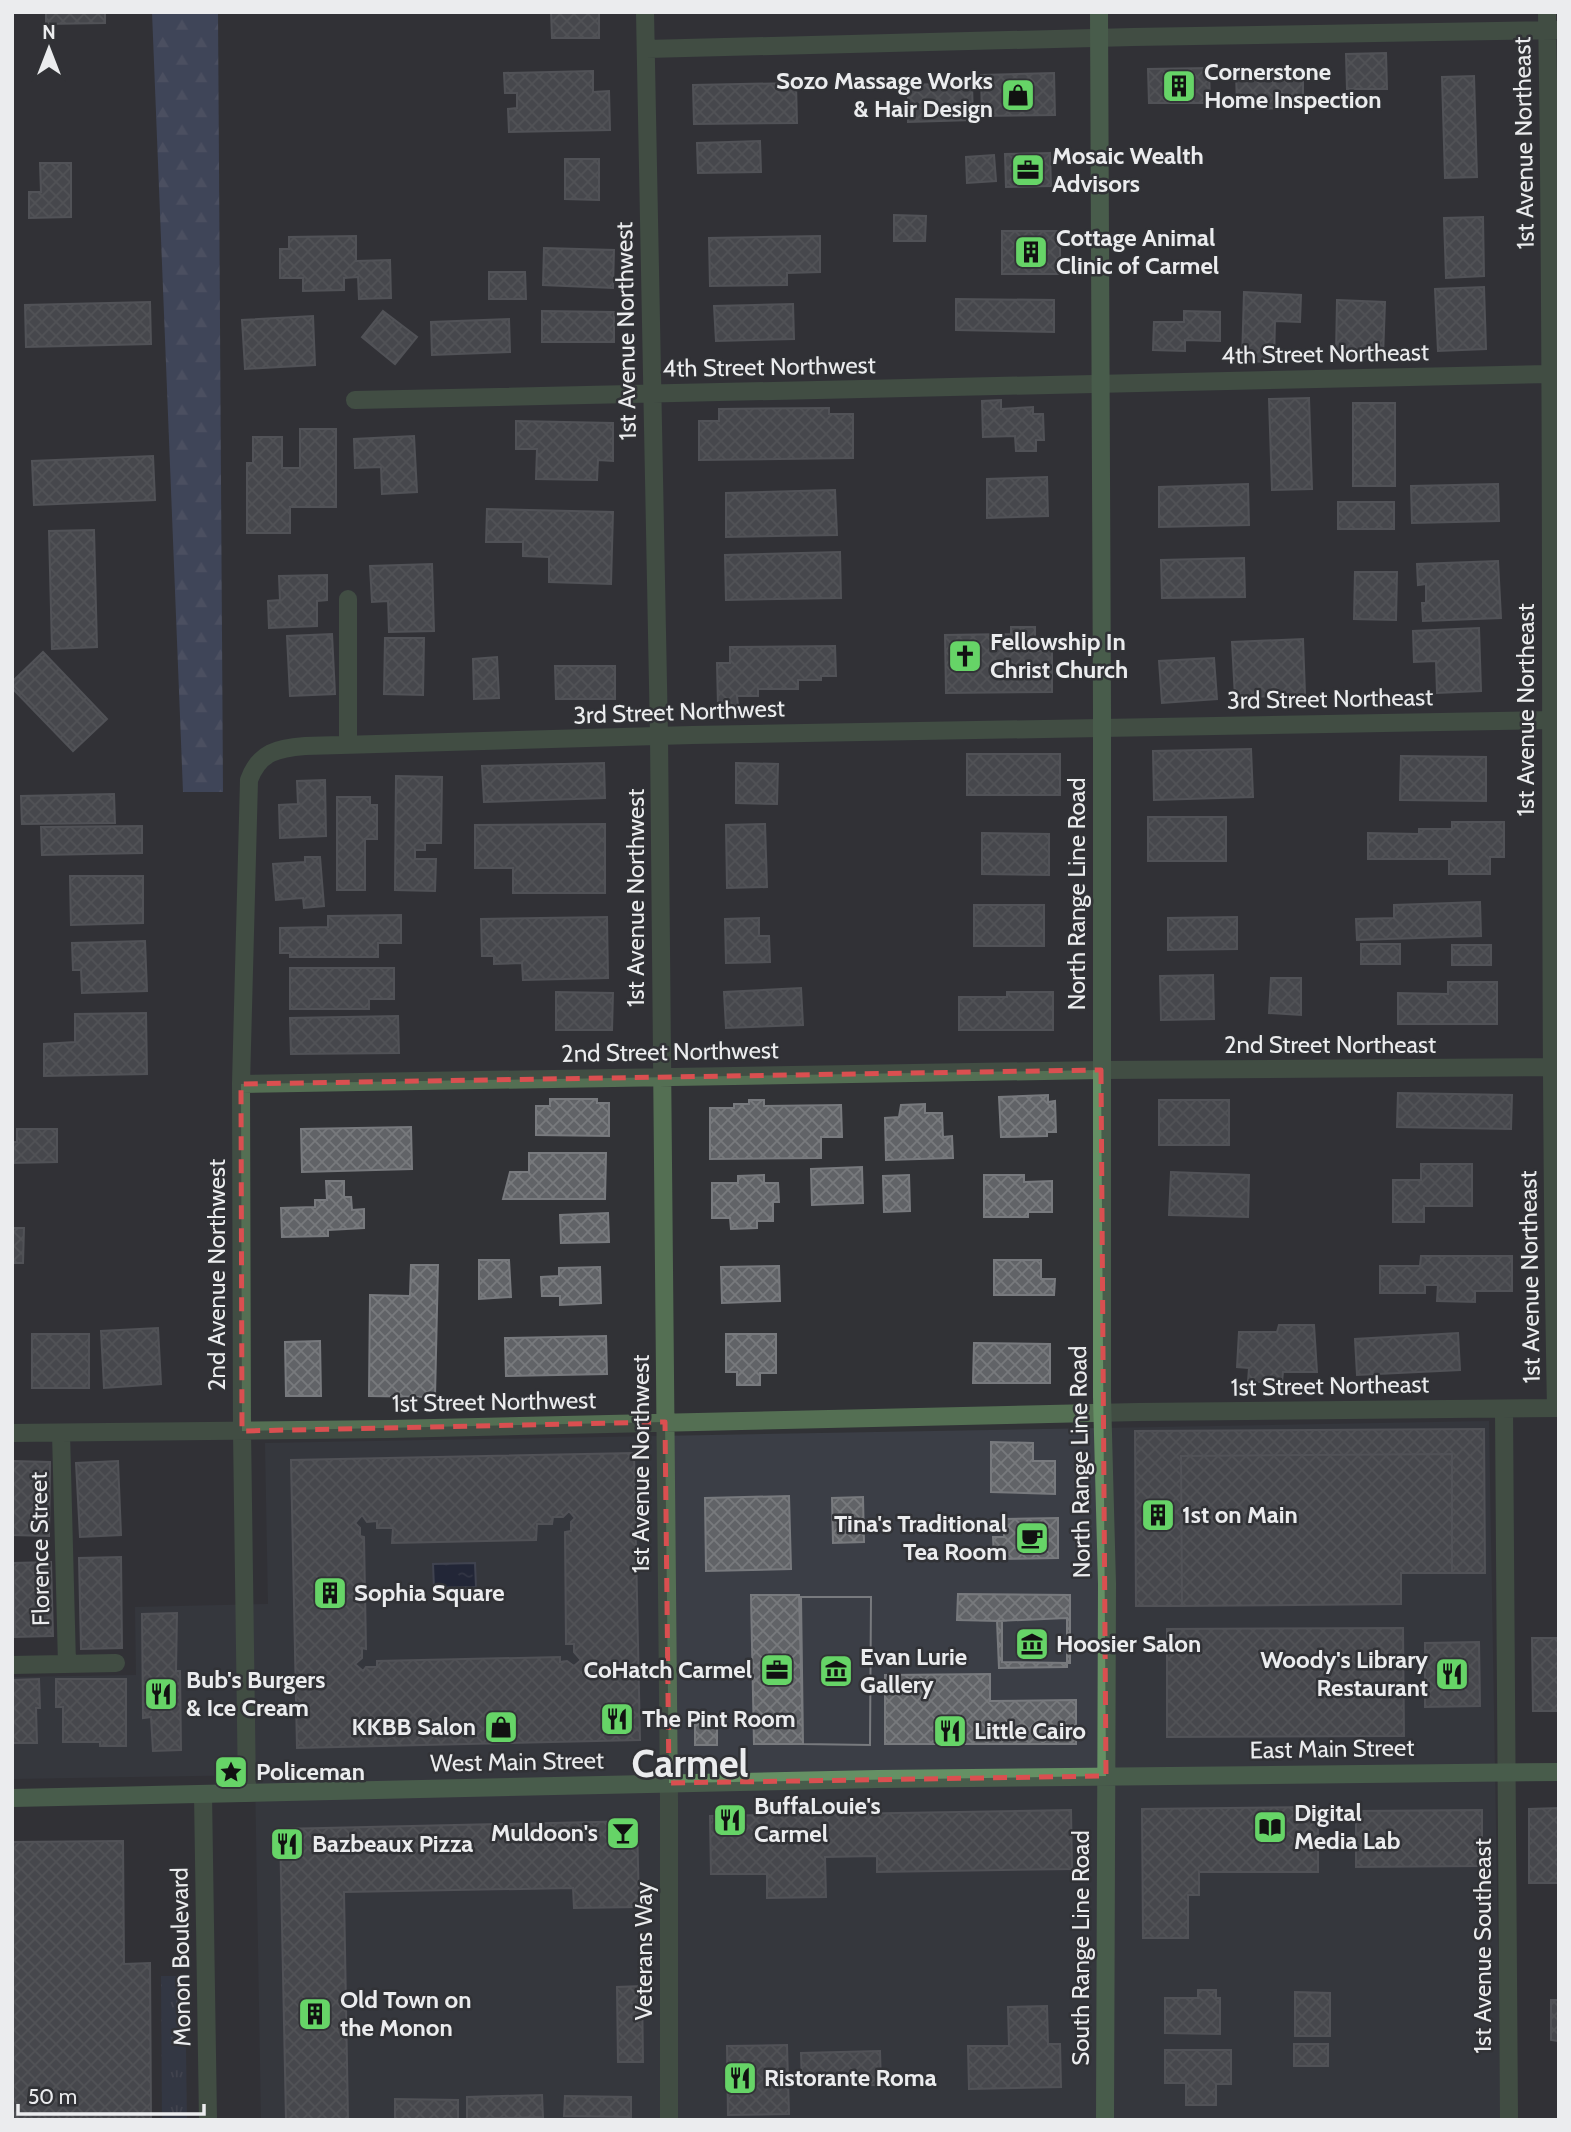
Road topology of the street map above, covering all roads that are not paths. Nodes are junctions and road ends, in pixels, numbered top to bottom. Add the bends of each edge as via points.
1 (645, 12) edge
2 (1098, 12) edge
3 (1551, 24) edge
4 (1099, 38) junction
5 (646, 49) junction
6 (1551, 374) junction
7 (1101, 384) junction
8 (651, 394) junction
9 (355, 400) dead end
10 (348, 599) dead end
11 (1555, 720) edge
12 (1102, 727) junction
13 (659, 736) junction
14 (348, 745) junction
15 (260, 760) joint
16 (1556, 1067) edge
17 (1101, 1070) junction
18 (662, 1077) junction
19 (241, 1084) junction
20 (1557, 1408) edge
21 (1504, 1409) junction
22 (1102, 1414) junction
23 (665, 1422) junction
24 (242, 1431) junction
25 (12, 1433) edge
26 (61, 1433) junction
27 (116, 1663) dead end
28 (67, 1664) junction
29 (12, 1665) edge
30 (1559, 1772) edge
31 (1507, 1773) junction
32 (1106, 1776) junction
33 (669, 1783) junction
34 (247, 1793) junction
35 (204, 1794) junction
36 (12, 1798) edge
37 (208, 2120) edge
38 (669, 2120) edge
39 (1105, 2120) edge
40 (1509, 2120) edge

1 - 5 street, 1st Avenue Northwest
2 - 4 main road, North Range Line Road
3 - 4 street
3 - 6 street, 1st Avenue Northeast
4 - 5 street
4 - 7 main road, North Range Line Road
5 - 8 street, 1st Avenue Northwest
6 - 7 street, 4th Street Northeast
6 - 11 street, 1st Avenue Northeast
7 - 8 street, 4th Street Northwest
7 - 12 main road, North Range Line Road
8 - 9 street, 4th Street Northwest
8 - 13 street, 1st Avenue Northwest
10 - 14 street
11 - 12 street, 3rd Street Northeast
11 - 16 street, 1st Avenue Northeast
12 - 13 street, 3rd Street Northwest
12 - 17 main road, North Range Line Road
13 - 14 street, 3rd Street Northwest
13 - 18 street, 1st Avenue Northwest
14 - 15 street, 3rd Street Northwest via 280,748
15 - 19 street, 2nd Avenue Northwest via 249,780
16 - 17 street, 2nd Street Northeast
16 - 20 street, 1st Avenue Northeast
17 - 18 street, 2nd Street Northwest
17 - 22 main road, North Range Line Road
18 - 19 street, 2nd Street Northwest
18 - 23 street, 1st Avenue Northwest
19 - 24 street, 2nd Avenue Northwest
20 - 21 street, 1st Street Northeast
21 - 22 street, 1st Street Northeast
21 - 31 street, 1st Avenue Northeast
22 - 23 street, 1st Street Northwest
22 - 32 main road, North Range Line Road
23 - 24 street, 1st Street Northwest
23 - 33 street, 1st Avenue Northwest
24 - 26 street, 1st Street Northwest
24 - 34 street, 2nd Avenue Northwest
25 - 26 street, 1st Street Northwest
26 - 28 street, Florence Street
27 - 28 street
28 - 29 street
30 - 31 main road, East Main Street
31 - 32 main road, East Main Street
31 - 40 street, 1st Avenue Southeast
32 - 33 main road, West Main Street
32 - 39 main road, South Range Line Road
33 - 34 main road, West Main Street
33 - 38 street, Veterans Way
34 - 35 main road, West Main Street
35 - 36 main road, West Main Street
35 - 37 street, Monon Boulevard

